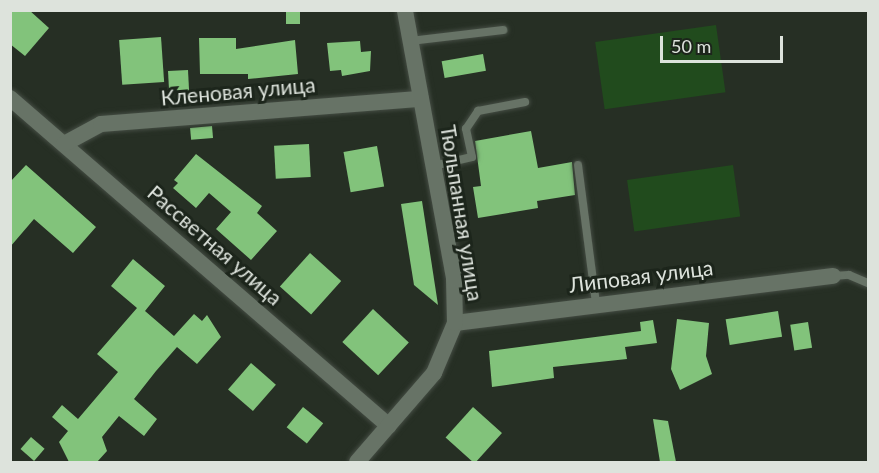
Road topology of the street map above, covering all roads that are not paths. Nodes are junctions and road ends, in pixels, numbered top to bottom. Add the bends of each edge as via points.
1 (405, 10) edge
2 (503, 30) dead end
3 (410, 41) junction
4 (10, 98) edge
5 (421, 99) junction
6 (525, 102) dead end
7 (64, 144) junction
8 (578, 165) dead end
9 (433, 166) junction
10 (833, 276) joint
11 (868, 283) edge
12 (596, 304) junction
13 (455, 323) junction
14 (389, 426) junction
15 (357, 462) edge

1 - 3 street, Тюльпанная улица
2 - 3 lane
3 - 5 street, Тюльпанная улица
4 - 7 street, Рассветная улица
5 - 7 street, Кленовая улица via 100,124
5 - 9 street, Тюльпанная улица
6 - 9 lane via 478,111 466,129 472,157
7 - 14 street, Рассветная улица
8 - 12 lane
9 - 13 street, Тюльпанная улица via 454,278
10 - 11 lane via 849,275
10 - 12 street, Липовая улица
12 - 13 street, Липовая улица
13 - 14 street, Тюльпанная улица via 434,373
14 - 15 street, Тюльпанная улица

